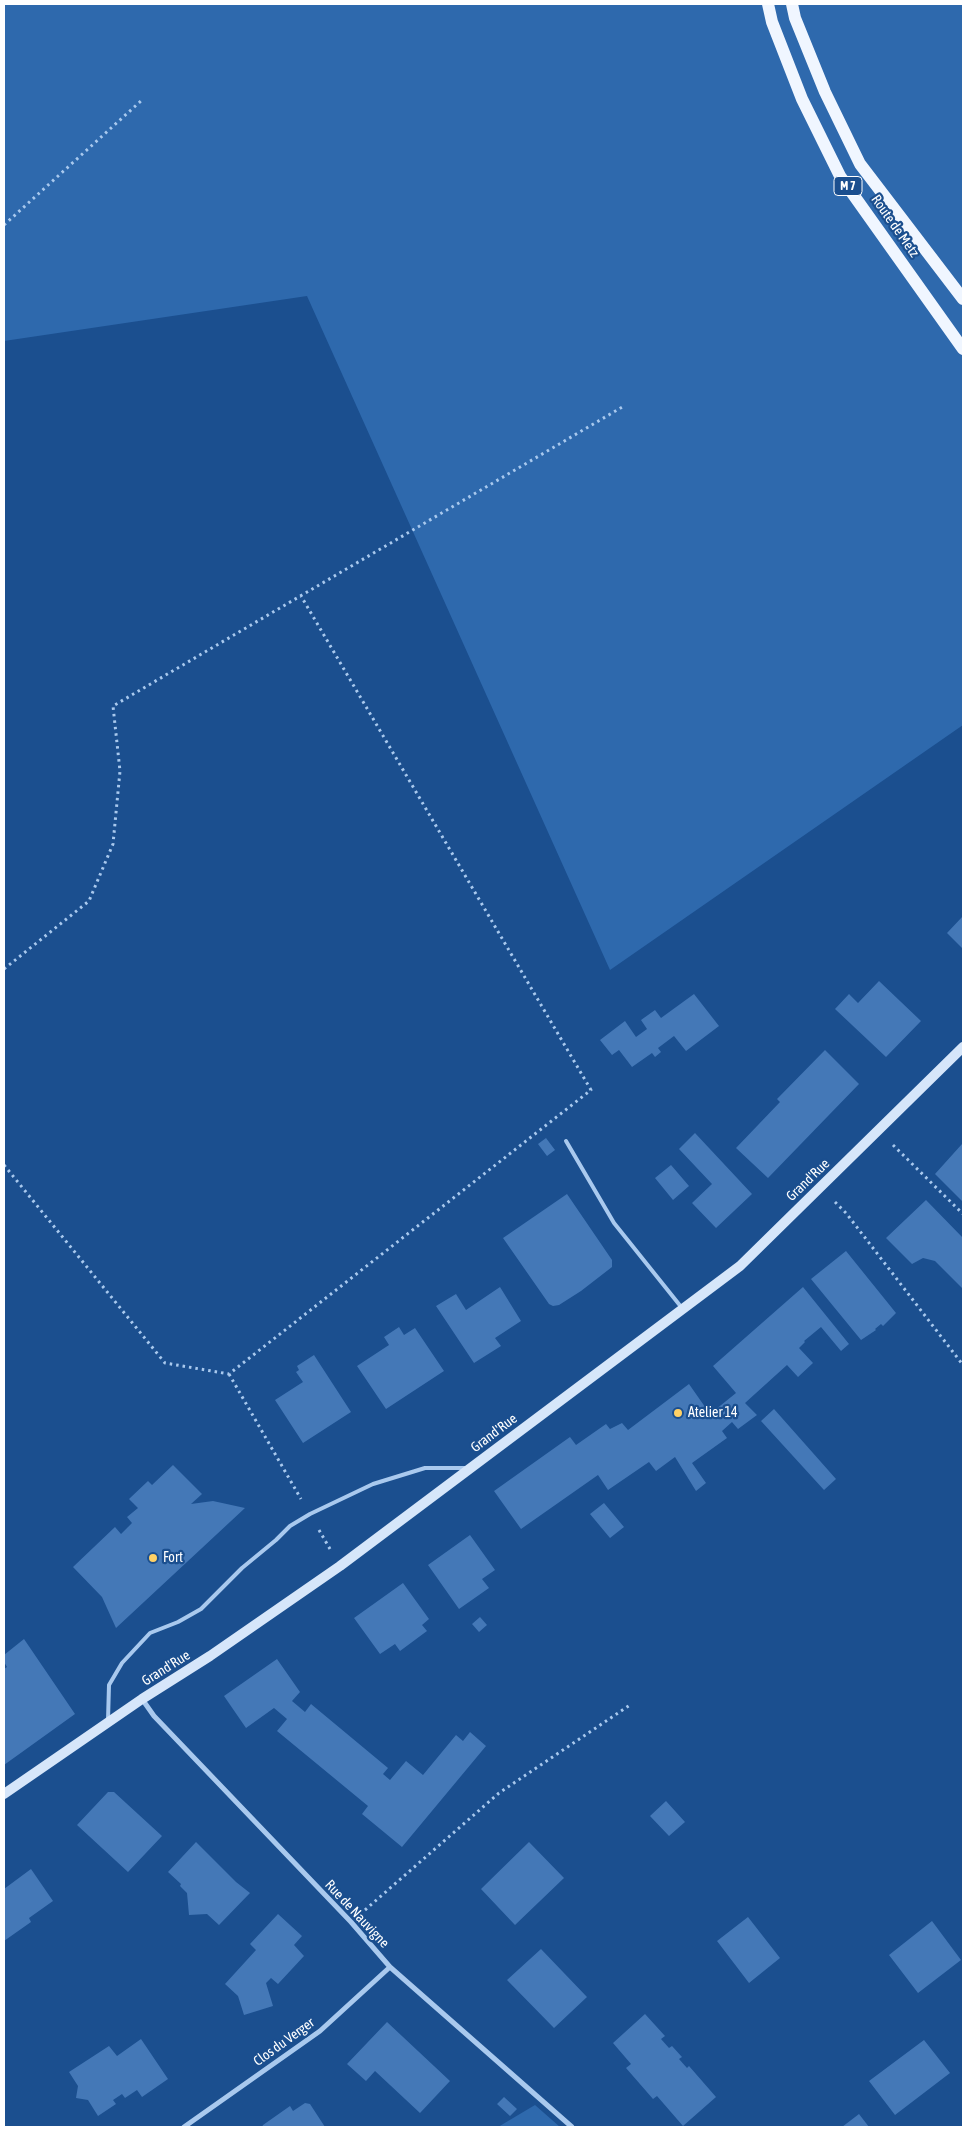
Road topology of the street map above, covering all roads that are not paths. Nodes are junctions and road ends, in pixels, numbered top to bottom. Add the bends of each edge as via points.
1 (768, 4) edge
2 (792, 4) edge
3 (963, 299) edge
4 (963, 348) edge
5 (963, 1047) edge
6 (566, 1141) dead end
7 (683, 1309) junction
8 (470, 1468) junction
9 (142, 1700) junction
10 (108, 1722) junction
11 (4, 1794) edge
12 (390, 1967) junction
13 (184, 2127) edge
14 (572, 2127) edge

1 - 4 main road, Route de Metz / M 7 via 802,99 840,176
2 - 3 main road, Route de Metz / M 7 via 825,92 860,164
5 - 7 street, Grand'Rue via 740,1266
6 - 7 lane via 614,1222
7 - 8 street, Grand'Rue
8 - 9 street, Grand'Rue via 340,1566
8 - 10 lane via 424,1468 373,1484 290,1526 201,1609 150,1633 122,1663 109,1685
9 - 10 street, Grand'Rue
9 - 12 street, Rue de Nauvigne
10 - 11 street, Grand'Rue
12 - 13 street, Clos du Verger via 320,2031
12 - 14 street, Rue de Nauvigne

